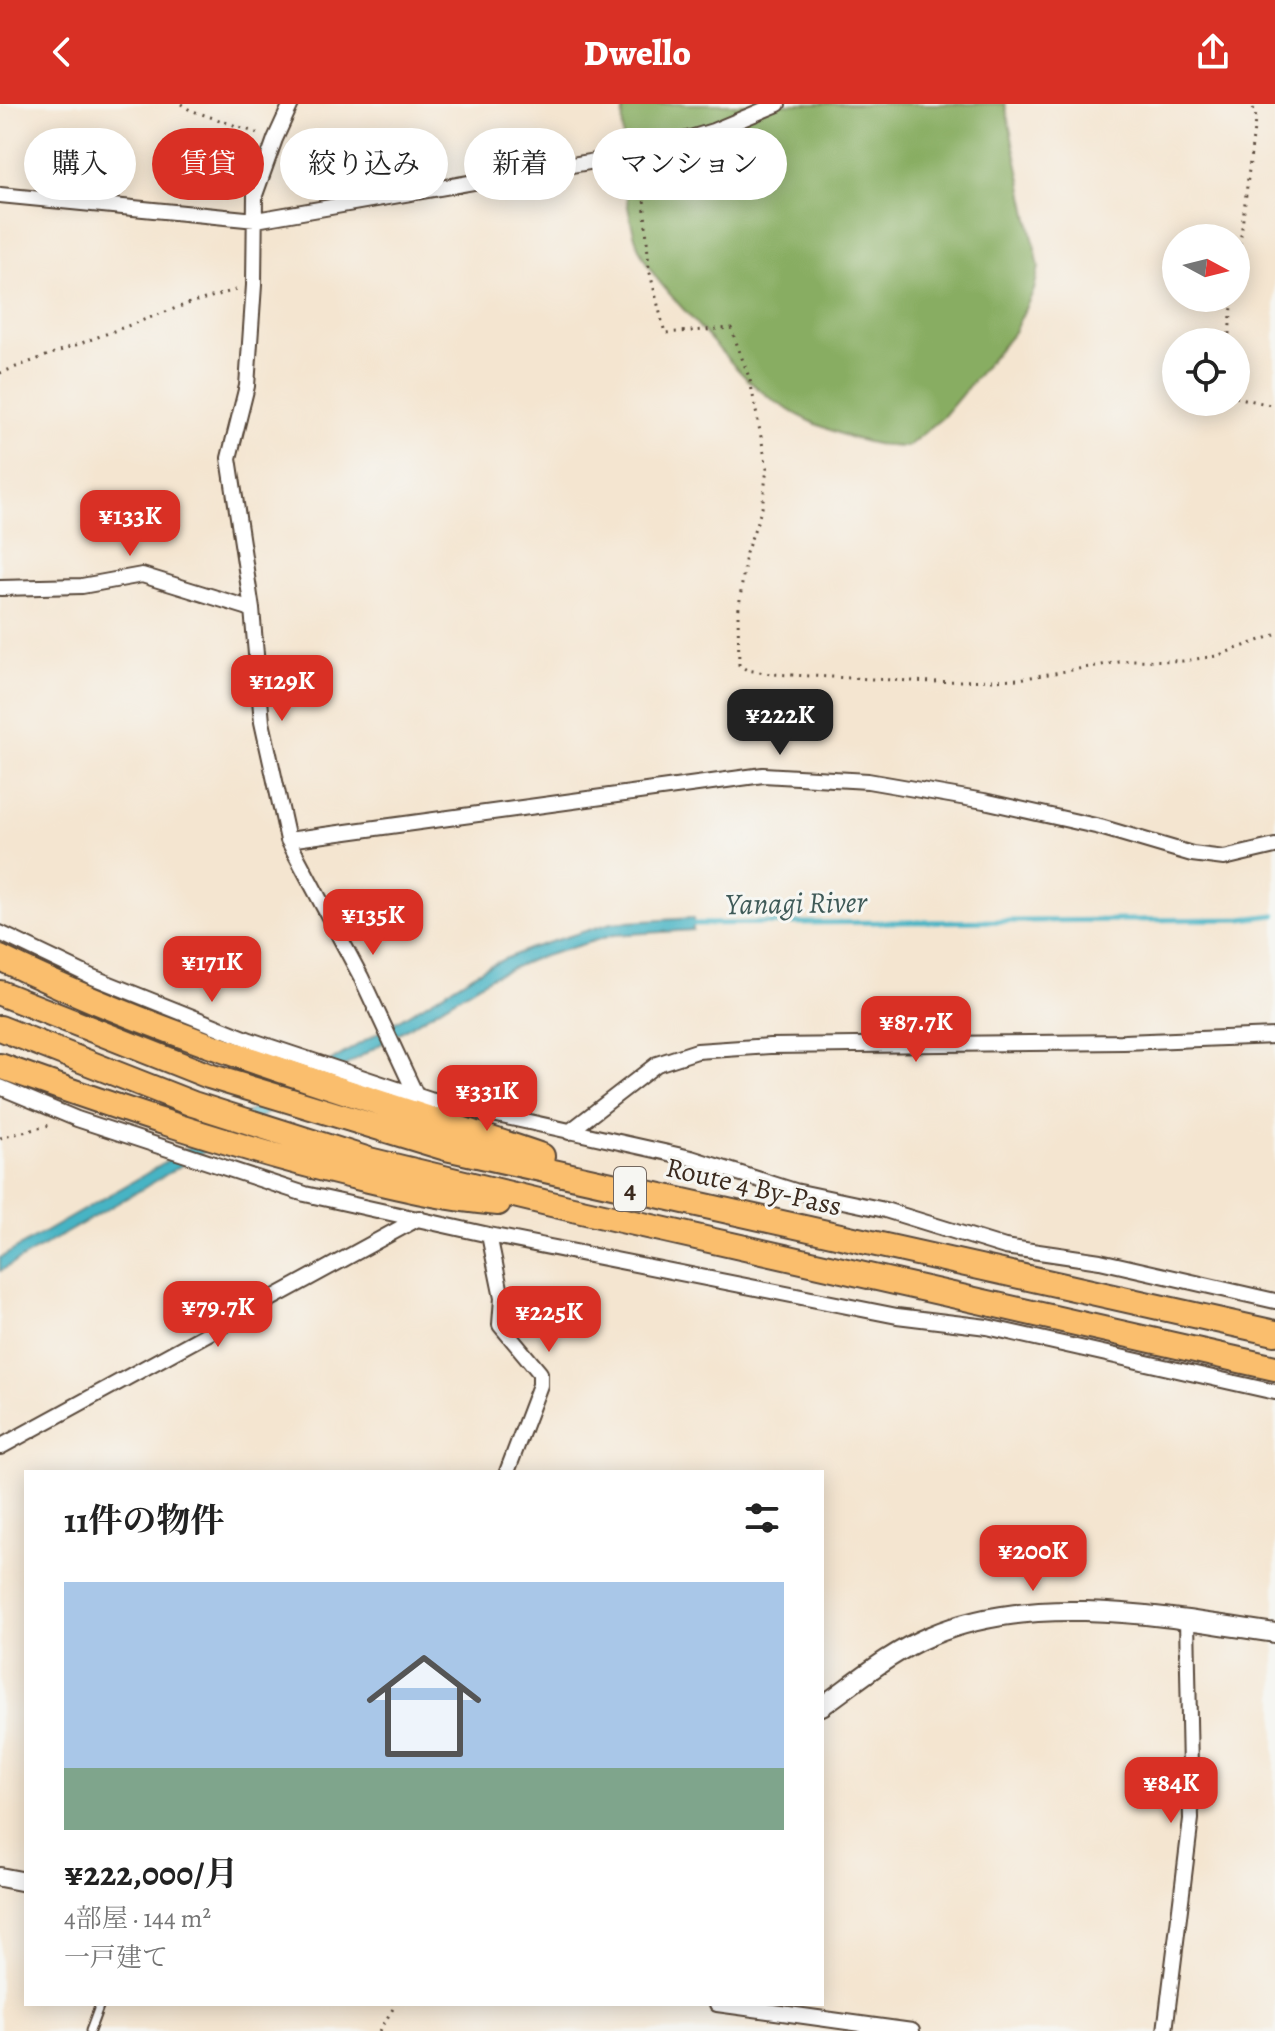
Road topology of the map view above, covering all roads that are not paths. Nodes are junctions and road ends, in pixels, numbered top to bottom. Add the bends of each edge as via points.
1 (291, 104) edge
2 (778, 104) edge
3 (0, 195) edge
4 (256, 220) junction
5 (0, 588) edge
6 (252, 609) junction
7 (288, 840) junction
8 (1275, 846) edge
9 (0, 933) edge
10 (0, 958) edge
11 (0, 993) edge
12 (0, 1028) edge
13 (1275, 1036) edge
14 (0, 1066) edge
15 (0, 1087) edge
16 (416, 1095) junction
17 (569, 1132) junction
18 (664, 1197) junction
19 (568, 1208) junction
20 (419, 1218) junction
21 (489, 1235) junction
22 (1275, 1301) edge
23 (1275, 1333) edge
24 (1275, 1368) edge
25 (1275, 1392) edge
26 (0, 1447) edge
27 (508, 1470) edge
28 (1187, 1620) junction
29 (1275, 1633) edge
30 (824, 1705) edge
31 (0, 1877) edge
32 (24, 1882) edge
33 (99, 2006) edge
34 (731, 2006) edge
35 (90, 2031) edge
36 (912, 2031) edge
37 (1165, 2031) edge

1 - 4 street via 255,195
2 - 4 street via 641,153
3 - 4 street
4 - 6 street via 247,386 229,458
5 - 6 street via 82,586 142,575
6 - 7 street via 262,722
7 - 8 street via 763,775 868,781 984,801 1192,854 1224,858
7 - 16 street
9 - 16 street via 90,976 250,1040
10 - 18 highway via 215,1049
11 - 18 highway, Route 4 By-Pass / 4 via 209,1076 345,1118 446,1148
12 - 19 highway, 4 via 193,1104 369,1160
13 - 17 street via 697,1051 657,1064
14 - 19 highway via 130,1113 286,1160 452,1200
15 - 20 street via 77,1119 305,1194
16 - 17 street
17 - 22 street via 691,1158 1005,1247 1100,1261
18 - 23 highway, Route 4 By-Pass / 4
19 - 24 highway, 4
20 - 21 street
20 - 26 street
21 - 25 street via 897,1316 987,1327
21 - 27 street via 502,1298 500,1325 540,1373
28 - 29 street
28 - 30 street via 1057,1610 977,1621 929,1636
28 - 37 street via 1191,1819
31 - 32 street
33 - 35 lane
34 - 36 street

